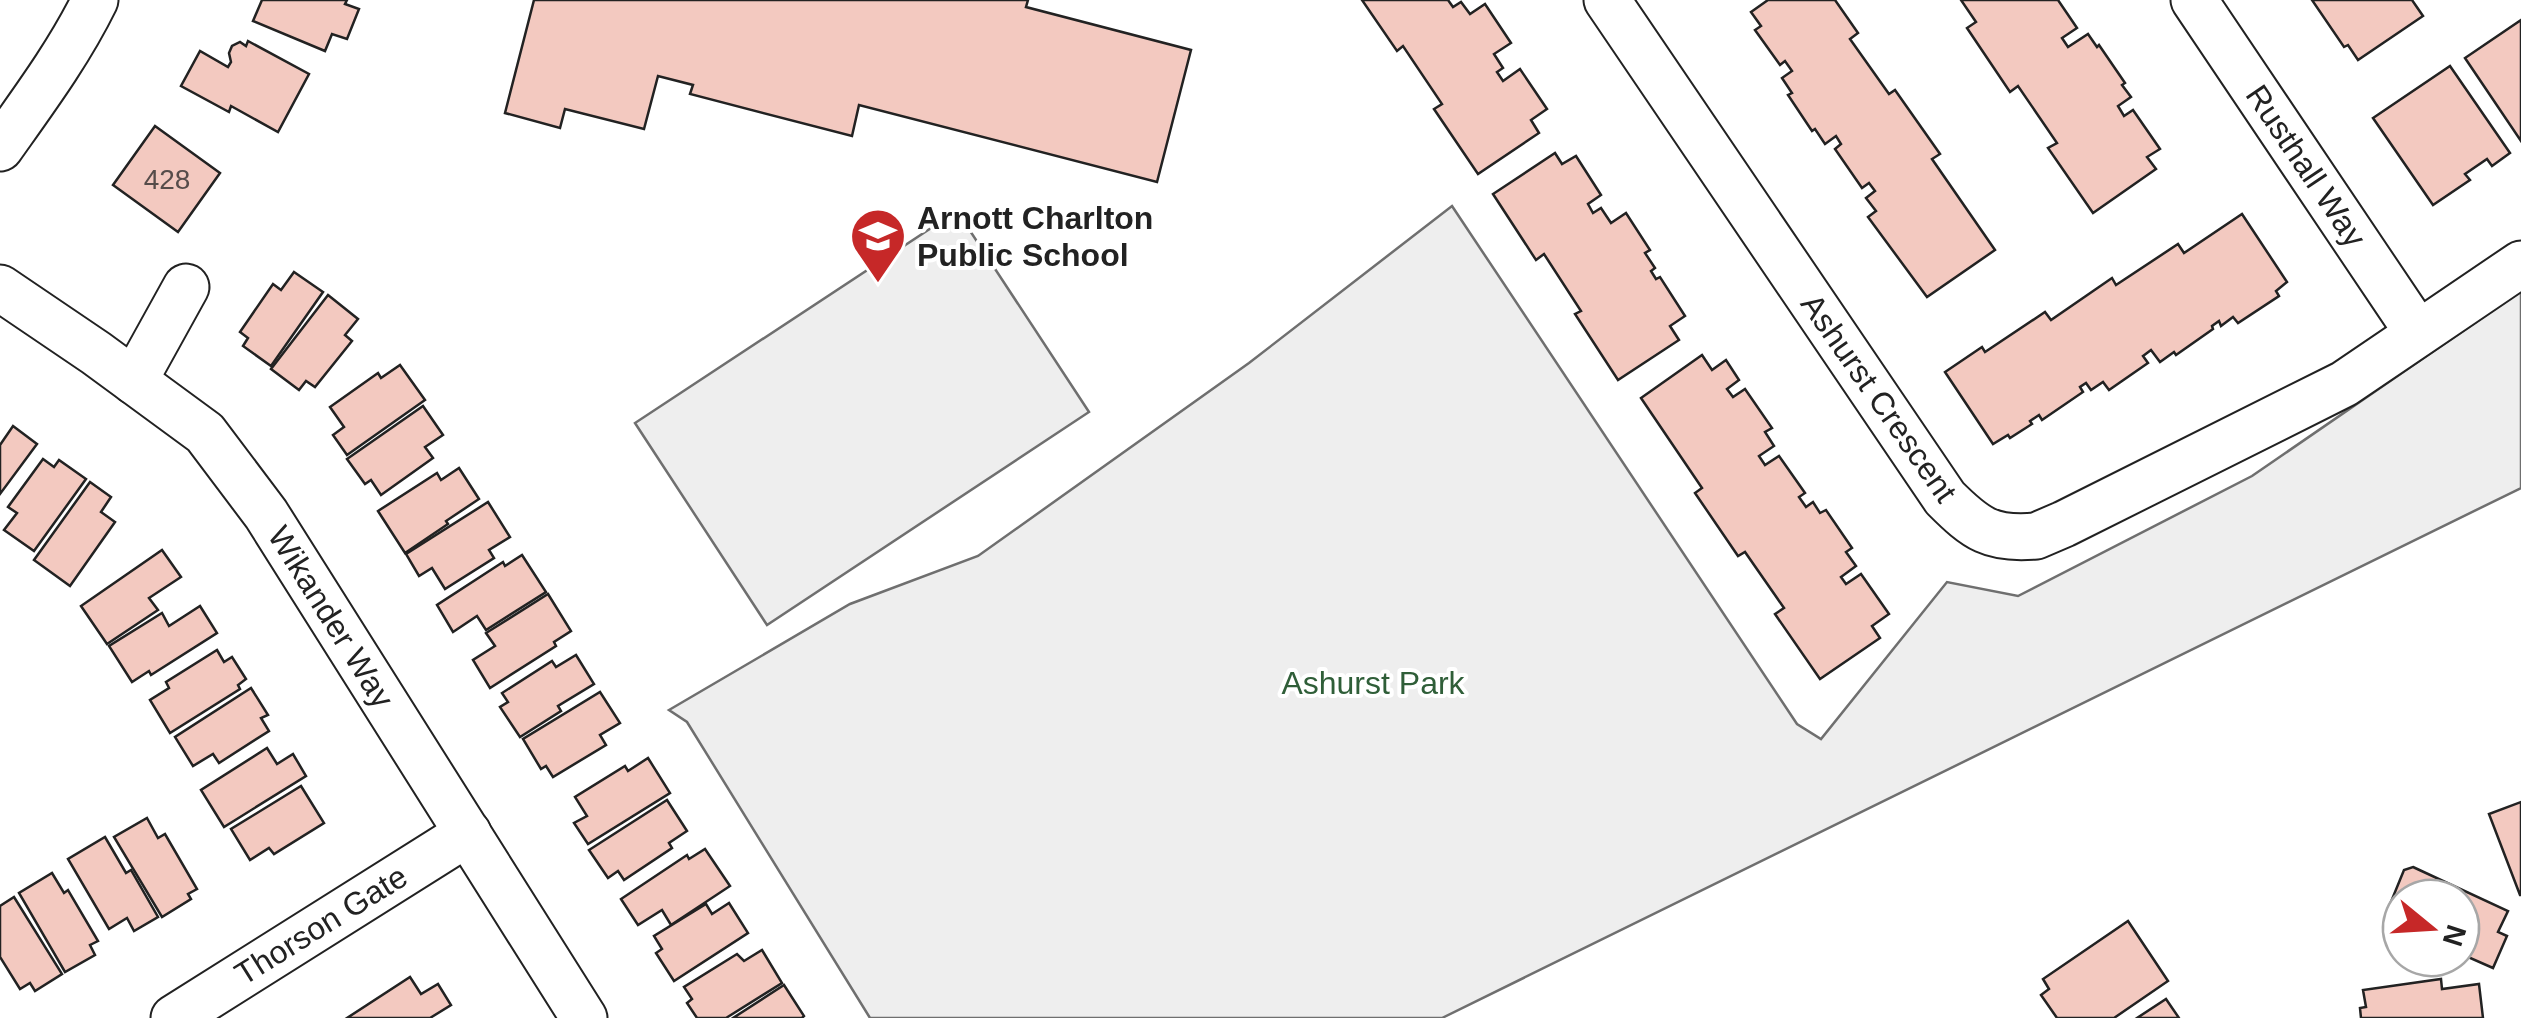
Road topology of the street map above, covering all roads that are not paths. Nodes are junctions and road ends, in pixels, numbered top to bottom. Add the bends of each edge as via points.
1 (95, 0) edge
2 (1607, 0) edge
3 (2194, 0) edge
4 (0, 148) edge
5 (2521, 264) edge
6 (186, 287) dead end
7 (0, 288) edge
8 (2418, 333) junction
9 (134, 380) junction
10 (468, 833) junction
11 (174, 1018) edge
12 (584, 1018) edge

1 - 4 street
2 - 8 street, Ashurst Crescent via 1945,498 1990,533 2036,536 2064,524 2344,384
3 - 8 street, Rusthall Way
5 - 8 street, Ashurst Crescent
6 - 9 street
7 - 9 street, Wikander Way
9 - 10 street, Wikander Way via 206,433
10 - 11 street, Thorson Gate
10 - 12 street, Wikander Way

